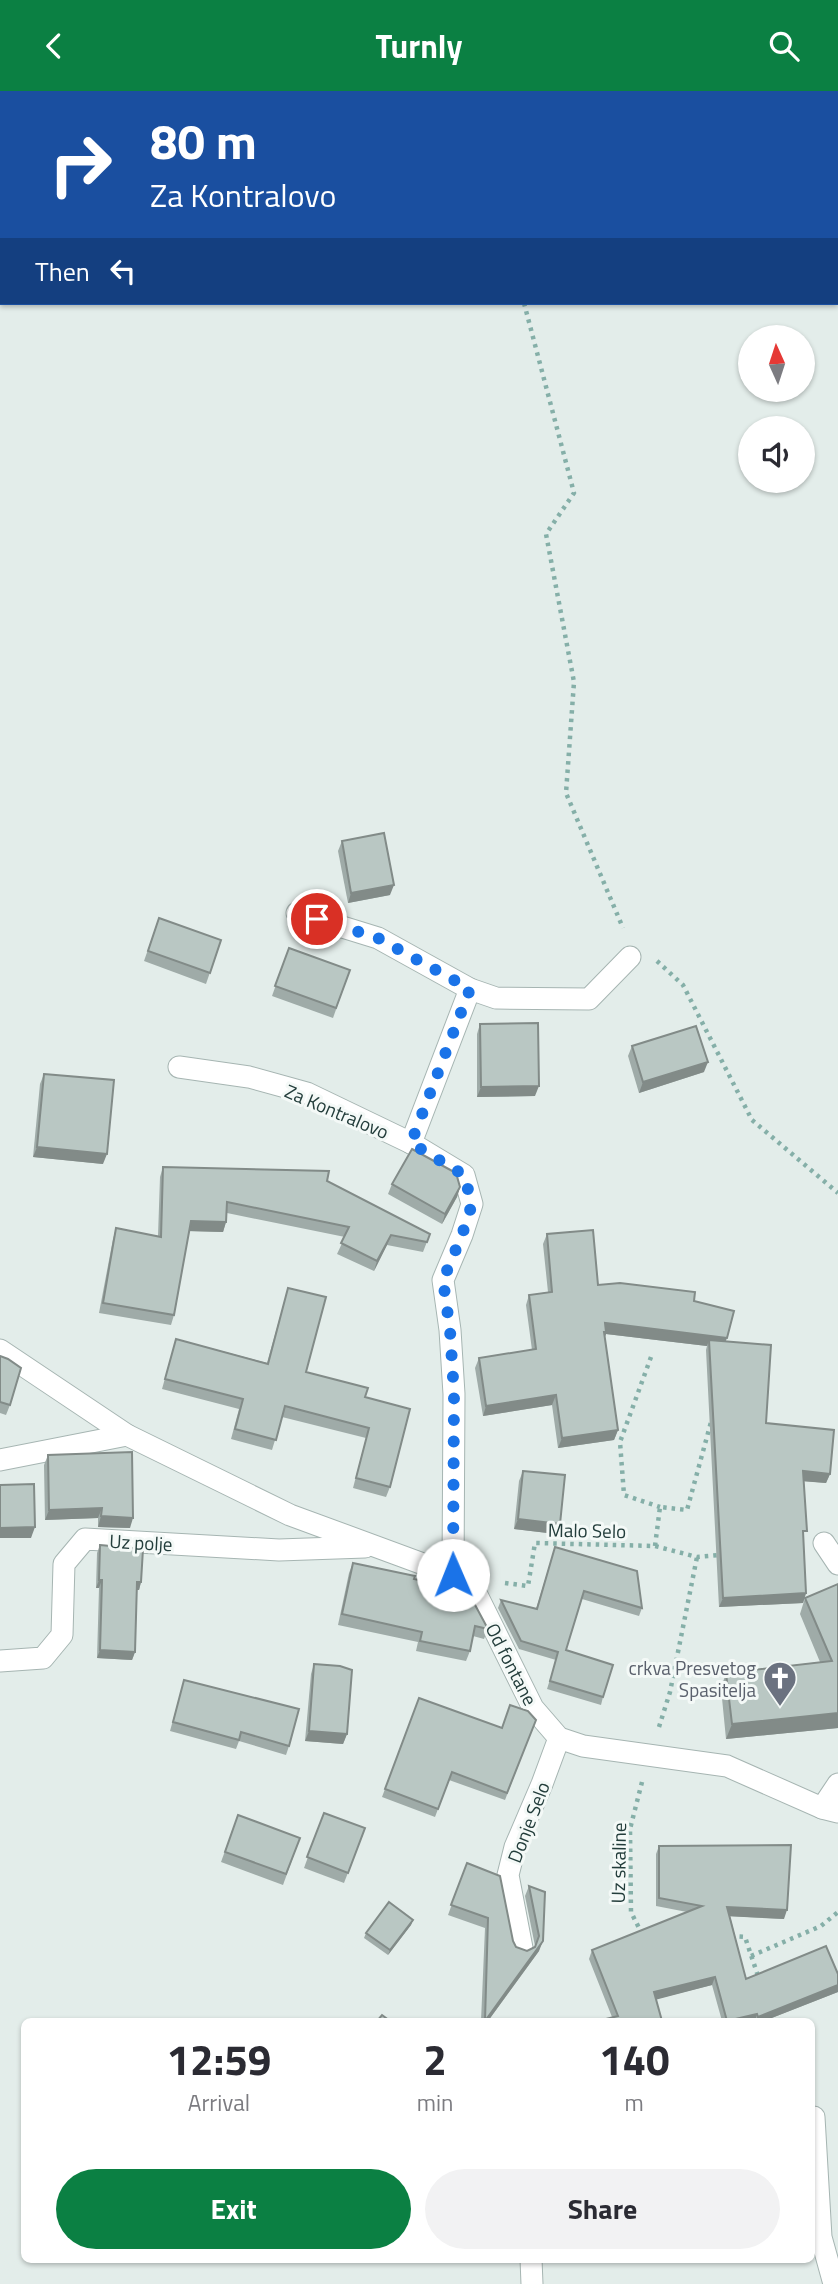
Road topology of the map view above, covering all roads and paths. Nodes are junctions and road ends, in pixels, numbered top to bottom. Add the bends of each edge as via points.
1 (525, 305) edge
2 (297, 913) dead end
3 (630, 934) dead end
4 (630, 957) dead end
5 (656, 960) dead end
6 (470, 989) junction
7 (179, 1067) dead end
8 (411, 1143) junction
9 (838, 1193) edge
10 (0, 1350) edge
11 (651, 1357) dead end
12 (715, 1410) edge
13 (127, 1435) junction
14 (0, 1460) edge
15 (660, 1507) junction
16 (824, 1543) dead end
17 (374, 1546) junction
18 (655, 1546) junction
19 (723, 1555) edge
20 (697, 1557) junction
21 (838, 1564) edge
22 (453, 1575) junction
23 (477, 1595) junction
24 (0, 1661) edge
25 (559, 1738) junction
26 (649, 1755) junction
27 (838, 1784) edge
28 (830, 1810) edge
29 (838, 1912) edge
30 (655, 1934) edge
31 (719, 1936) edge
32 (522, 1948) edge
33 (751, 1955) junction
34 (759, 1980) edge
35 (767, 2004) edge
36 (777, 2018) edge
37 (815, 2134) edge
38 (531, 2263) edge
39 (532, 2284) edge
40 (834, 2284) edge

1 - 3 path via 574,493 546,534 574,682 566,793 621,926
2 - 6 street via 378,938
4 - 6 street via 589,999 496,998
5 - 9 path via 683,985 752,1120
6 - 8 street, Za Kontralovo
7 - 8 street, Za Kontralovo via 249,1077 307,1093
8 - 22 street, Za Kontralovo via 464,1175 472,1204 443,1280 454,1394
10 - 13 street, Od fontane
11 - 15 path, Malo Selo via 620,1442 624,1495
12 - 15 path, Malo Selo via 687,1510
13 - 14 street
13 - 17 street, Od fontane via 290,1515
15 - 18 path
16 - 21 street
17 - 22 street, Od fontane
17 - 24 street, Uz polje via 279,1550 85,1539 64,1564 62,1635 43,1658
18 - 20 path, Malo Selo
18 - 23 path, Malo Selo via 535,1543 528,1586 495,1581
19 - 20 path, Malo Selo
20 - 26 path via 670,1692
22 - 23 street, Od fontane
23 - 25 street, Od fontane via 533,1708
25 - 26 street
25 - 32 street, Donje Selo via 508,1875
26 - 28 street via 727,1766
26 - 30 path, Uz skaline via 630,1829 631,1912 642,1934
27 - 28 street
29 - 33 path via 821,1926
31 - 33 path via 745,1937
33 - 34 path
35 - 36 path
37 - 40 street via 821,2237
38 - 39 street

